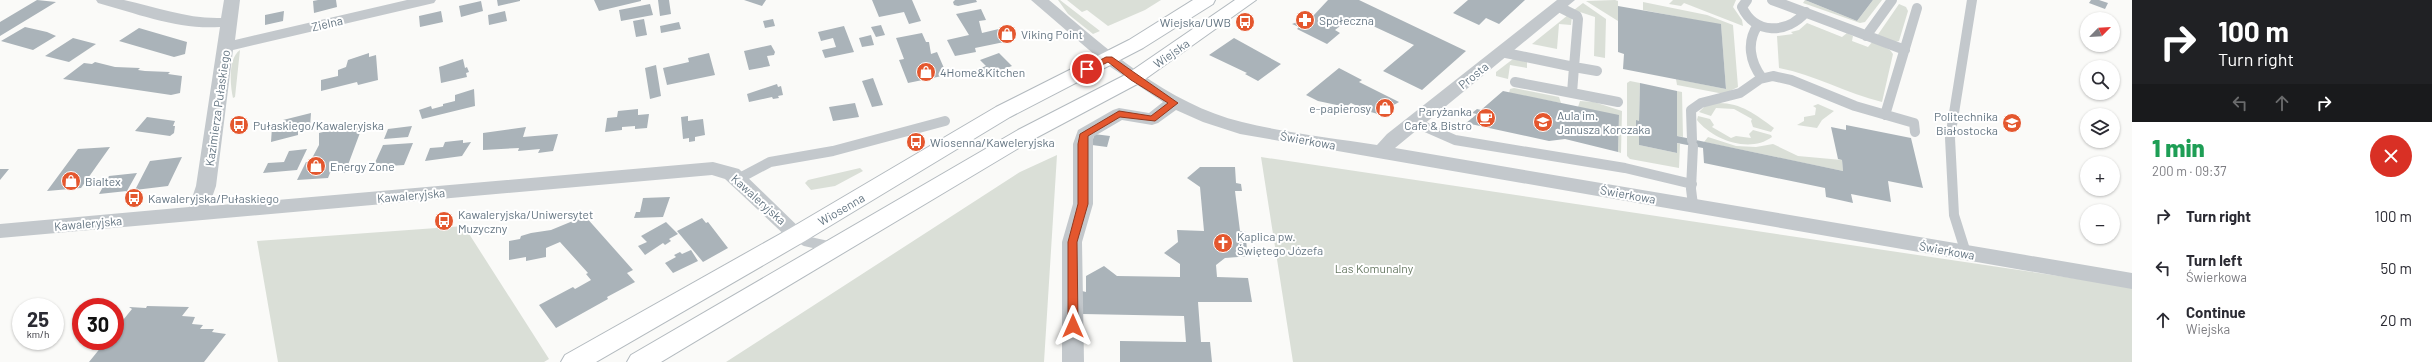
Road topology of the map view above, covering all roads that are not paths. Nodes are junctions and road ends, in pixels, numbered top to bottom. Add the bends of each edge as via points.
1 (104, 0) edge
2 (232, 0) edge
3 (428, 0) edge
4 (1039, 0) edge
5 (1206, 0) edge
6 (1247, 0) edge
7 (1747, 0) edge
8 (1772, 0) edge
9 (1892, 0) edge
10 (1972, 0) edge
11 (1563, 3) edge
12 (375, 6) edge
13 (1917, 8) dead end
14 (1806, 12) junction
15 (1176, 20) junction
16 (229, 22) junction
17 (1758, 25) junction
18 (1199, 34) junction
19 (1866, 36) junction
20 (226, 47) junction
21 (1904, 50) junction
22 (1501, 52) junction
23 (1109, 59) junction
24 (1574, 67) junction
25 (1597, 71) dead end
26 (1134, 78) junction
27 (1762, 78) junction
28 (1515, 82) dead end
29 (1572, 93) junction
30 (1618, 102) dead end
31 (1174, 103) junction
32 (1885, 115) junction
33 (945, 121) dead end
34 (1414, 122) junction
35 (1915, 132) dead end
36 (1382, 152) junction
37 (738, 179) junction
38 (1692, 184) junction
39 (1693, 205) junction
40 (196, 214) junction
41 (0, 231) edge
42 (797, 235) junction
43 (832, 247) junction
44 (1966, 253) junction
45 (2132, 281) edge
46 (574, 362) edge
47 (640, 362) edge
48 (1073, 362) edge

1 - 16 street via 185,21
2 - 16 street, Kazimierza Pułaskiego
3 - 12 street, Zielna
4 - 23 street
5 - 15 main road, Wiejska
6 - 18 main road, Wiejska
7 - 17 lane via 1742,7 1744,14
8 - 14 lane
9 - 19 lane
10 - 44 lane via 1950,138 1954,216
11 - 22 street, Prosta
11 - 24 lane via 1578,18
12 - 20 street, Zielna
13 - 21 lane
14 - 17 lane via 1796,23 1782,28
14 - 19 lane
15 - 18 main road
15 - 23 main road, Wiejska
16 - 20 street, Kazimierza Pułaskiego
17 - 27 lane via 1750,38 1754,66
18 - 26 main road, Wiejska
19 - 21 lane
20 - 40 street, Kazimierza Pułaskiego via 206,186
21 - 32 lane
22 - 24 lane
22 - 34 street, Prosta
23 - 26 street
23 - 42 main road, Wiosenna via 1003,112
24 - 25 lane
24 - 29 lane
26 - 31 street, Świerkowa
26 - 43 main road via 1025,135 1000,152
27 - 32 lane via 1776,77 1796,81 1834,99
27 - 38 lane via 1755,80 1744,92 1736,96 1696,105 1691,110
28 - 29 lane
29 - 30 lane
31 - 36 street, Świerkowa via 1208,119 1240,128
31 - 48 street via 1152,119 1119,114 1084,134 1083,204 1072,242
32 - 35 lane via 1914,123
33 - 37 lane via 833,152 770,162
34 - 36 street, Prosta via 1393,138
34 - 38 lane via 1455,140 1625,168
36 - 39 street, Świerkowa
37 - 40 street, Kawaleryjska via 721,169 702,169
37 - 42 street, Kawaleryjska
38 - 39 lane
39 - 44 street, Świerkowa
40 - 41 street, Kawaleryjska
42 - 43 lane via 806,241
42 - 46 main road, Wiosenna
43 - 47 main road
44 - 45 street, Świerkowa

